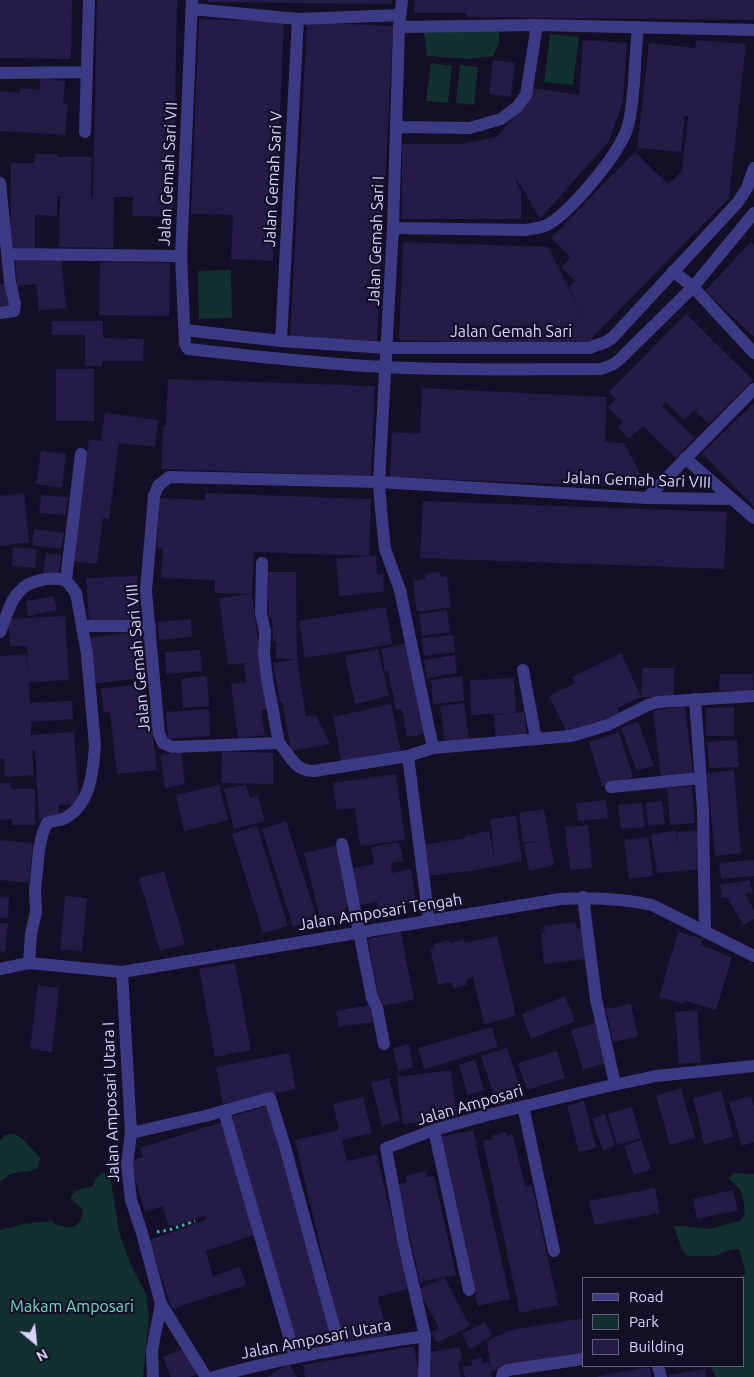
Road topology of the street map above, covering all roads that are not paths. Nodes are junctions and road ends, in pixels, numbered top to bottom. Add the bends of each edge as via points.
1 (89, 0) edge
2 (402, 0) edge
3 (192, 5) edge
4 (298, 19) junction
5 (399, 21) junction
6 (537, 25) junction
7 (638, 26) junction
8 (754, 30) edge
9 (87, 72) junction
10 (0, 73) edge
11 (396, 127) junction
12 (85, 132) dead end
13 (754, 168) edge
14 (0, 183) edge
15 (754, 214) edge
16 (393, 228) junction
17 (8, 254) junction
18 (181, 256) junction
19 (673, 272) junction
20 (693, 287) junction
21 (0, 313) edge
22 (185, 330) junction
23 (281, 342) junction
24 (387, 348) junction
25 (754, 353) edge
26 (386, 367) junction
27 (754, 389) edge
28 (81, 454) dead end
29 (685, 458) junction
30 (379, 482) junction
31 (647, 498) junction
32 (732, 499) junction
33 (754, 518) edge
34 (262, 563) dead end
35 (66, 580) junction
36 (82, 626) junction
37 (150, 626) junction
38 (0, 632) edge
39 (523, 670) dead end
40 (754, 696) edge
41 (695, 698) junction
42 (536, 739) junction
43 (279, 743) junction
44 (433, 748) junction
45 (408, 756) junction
46 (701, 778) junction
47 (611, 787) dead end
48 (342, 844) dead end
49 (583, 897) junction
50 (429, 921) junction
51 (705, 931) junction
52 (360, 932) junction
53 (754, 956) edge
54 (29, 963) junction
55 (0, 969) edge
56 (122, 972) junction
57 (384, 1044) dead end
58 (754, 1066) edge
59 (615, 1084) junction
60 (523, 1106) junction
61 (224, 1111) junction
62 (434, 1130) junction
63 (131, 1133) junction
64 (554, 1251) dead end
65 (469, 1290) dead end
66 (161, 1304) junction
67 (425, 1336) junction
68 (340, 1349) junction
69 (295, 1357) junction
70 (582, 1359) edge
71 (153, 1377) edge
72 (206, 1377) edge
73 (214, 1377) edge
74 (424, 1377) edge
75 (502, 1377) edge

1 - 9 street
2 - 5 street, Jalan Gemah Sari I
3 - 4 street
3 - 18 street, Jalan Gemah Sari VII
4 - 5 street
4 - 23 street, Jalan Gemah Sari V
5 - 6 street
5 - 11 street, Jalan Gemah Sari I
6 - 7 street
6 - 11 street via 526,95 501,119 470,128
7 - 8 street
7 - 16 street via 632,113 627,130 597,176 555,220 545,226 525,230
9 - 10 street
9 - 12 street
11 - 16 street, Jalan Gemah Sari I
13 - 19 street, Jalan Gemah Sari via 738,202
14 - 17 street
15 - 20 street
16 - 24 street, Jalan Gemah Sari I
17 - 18 street
17 - 21 street via 15,304 14,311
18 - 22 street, Jalan Gemah Sari VII
19 - 20 street
19 - 24 street, Jalan Gemah Sari via 613,337 598,346
20 - 25 street
20 - 26 street via 620,359 601,369
22 - 23 street, Jalan Gemah Sari
22 - 26 street, Jalan Gemah Sari VII via 188,349 290,361
23 - 24 street, Jalan Gemah Sari
24 - 26 street, Jalan Gemah Sari I
26 - 30 street, Jalan Gemah Sari I
27 - 29 street, Jalan Gemah Sari VIII
28 - 35 street
29 - 31 street
29 - 32 street, Jalan Gemah Sari VIII
30 - 31 street, Jalan Gemah Sari VIII
30 - 37 street, Jalan Gemah Sari VIII via 173,477 162,482 154,496 146,591
30 - 44 street via 384,545 400,590
31 - 32 street, Jalan Gemah Sari VIII
32 - 33 street
34 - 43 street via 264,654
35 - 36 street via 76,593
35 - 38 street via 46,579 19,592
36 - 37 street
36 - 54 street via 95,746 93,767 82,802 64,818 46,823 42,835
37 - 43 street, Jalan Gemah Sari VIII via 159,734 164,743 172,747
39 - 42 street
40 - 41 street
41 - 42 street via 648,705 591,731
41 - 46 street
42 - 44 street
43 - 45 street via 294,763 308,771
44 - 45 street
45 - 50 street
46 - 47 street
46 - 51 street
48 - 52 street
49 - 50 street, Jalan Amposari Tengah
49 - 51 street, Jalan Amposari Tengah via 652,905
49 - 59 street via 596,999
50 - 52 street, Jalan Amposari Tengah
51 - 53 street, Jalan Amposari Tengah
52 - 56 street, Jalan Amposari Tengah
52 - 57 street
54 - 55 street, Jalan Amposari Tengah
54 - 56 street, Jalan Amposari Tengah
56 - 63 street, Jalan Amposari Utara I
58 - 59 street, Jalan Amposari via 656,1076
59 - 60 street, Jalan Amposari
60 - 62 street, Jalan Amposari
60 - 64 street
61 - 63 street
61 - 68 street via 270,1098
61 - 69 street
62 - 65 street
62 - 67 street, Jalan Amposari via 386,1148
63 - 66 street, Jalan Amposari Utara I via 127,1165 131,1200
66 - 71 street, Jalan Amposari Utara I via 152,1350
66 - 72 street
67 - 68 street, Jalan Amposari Utara
67 - 74 street
68 - 69 street, Jalan Amposari Utara
69 - 73 street, Jalan Amposari Utara
70 - 75 street via 508,1370

